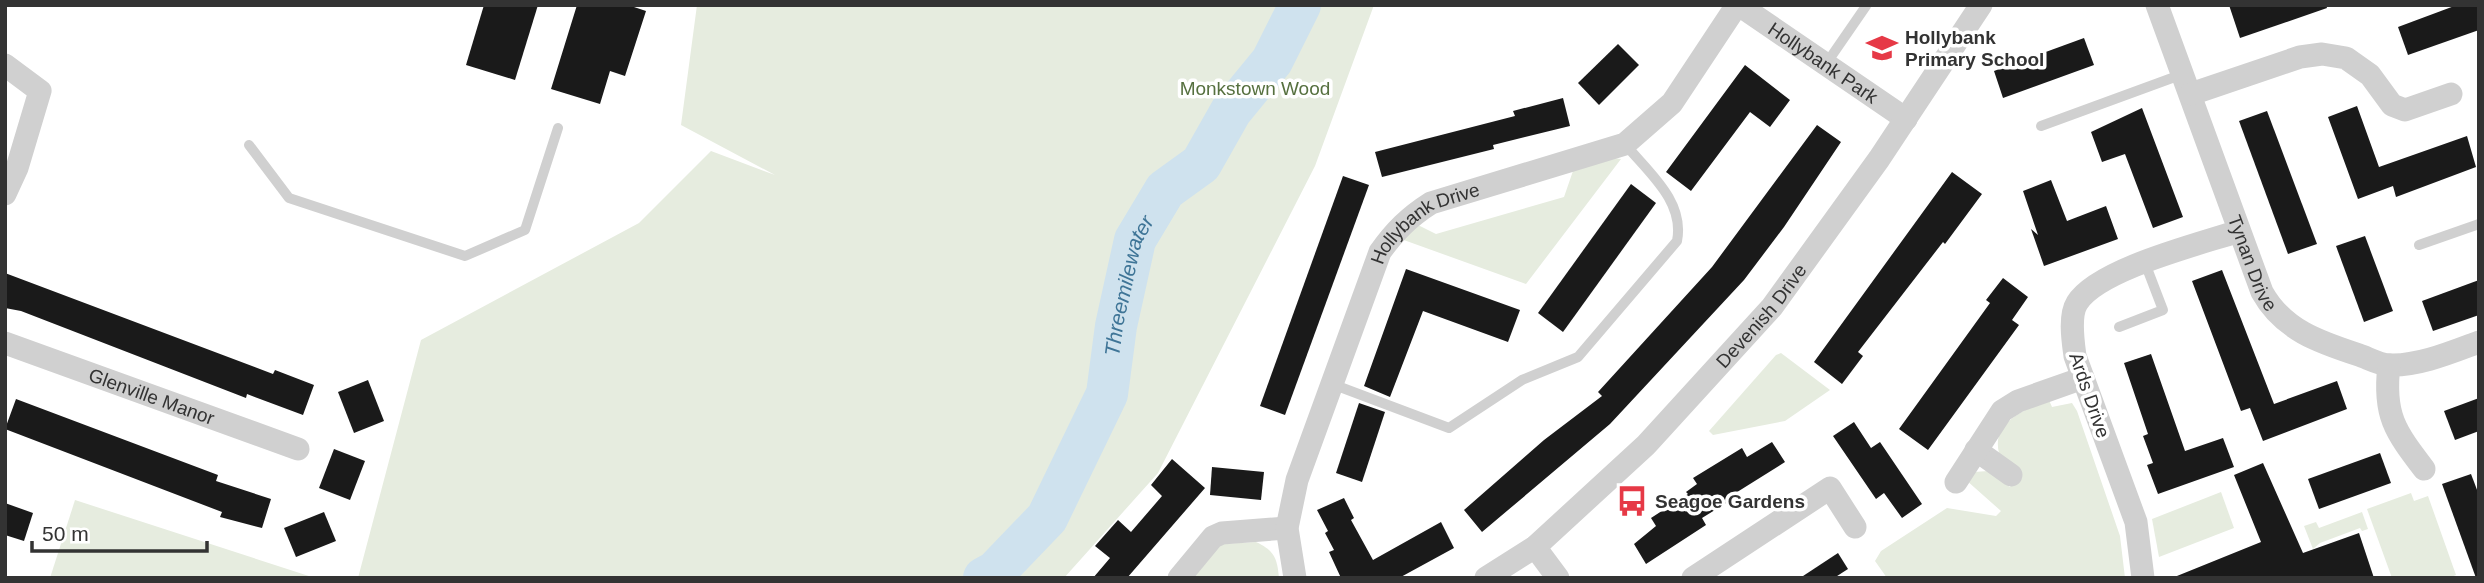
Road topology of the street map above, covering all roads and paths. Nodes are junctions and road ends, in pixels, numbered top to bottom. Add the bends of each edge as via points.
1 (1738, 5) edge
2 (1981, 5) edge
3 (2158, 5) edge
4 (1866, 6) edge
5 (1826, 64) junction
6 (5, 65) edge
7 (2187, 84) junction
8 (2451, 94) dead end
9 (1906, 119) junction
10 (2041, 126) dead end
11 (558, 128) dead end
12 (1625, 144) junction
13 (249, 145) dead end
14 (5, 194) edge
15 (2479, 224) edge
16 (2239, 230) junction
17 (2419, 246) dead end
18 (2145, 263) junction
19 (2119, 327) dead end
20 (2479, 342) edge
21 (5, 343) edge
22 (2389, 365) junction
23 (2082, 378) junction
24 (1332, 384) junction
25 (298, 449) dead end
26 (1976, 450) junction
27 (2424, 470) dead end
28 (2011, 475) dead end
29 (1956, 482) dead end
30 (1855, 527) dead end
31 (1287, 528) junction
32 (1535, 547) junction
33 (1178, 578) edge
34 (1295, 578) edge
35 (1486, 578) edge
36 (1558, 578) edge
37 (1693, 578) edge
38 (2143, 578) edge

1 - 5 street, Hollybank Park
1 - 12 street, Hollybank Drive via 1672,103
2 - 9 street, Devenish Drive
3 - 7 street, Tynan Drive
4 - 5 lane
5 - 9 street, Hollybank Park
6 - 14 street via 40,91
7 - 8 street via 2322,54 2346,58 2370,75 2392,105 2405,110
7 - 10 lane
7 - 16 street, Tynan Drive
9 - 32 street, Devenish Drive via 1772,307 1646,445
11 - 13 lane via 525,230 465,256 289,198
12 - 24 street, Hollybank Drive via 1431,203 1404,221 1380,252
12 - 24 lane via 1675,205 1680,225 1677,241 1578,357 1522,380 1449,428
15 - 17 lane
16 - 18 street, Ards Drive
16 - 22 street, Tynan Drive via 2273,312 2320,342
18 - 19 lane via 2163,310
18 - 23 street, Ards Drive via 2089,288 2076,305 2072,339
20 - 22 street, Tynan Drive via 2441,356
21 - 25 street, Glenville Manor
22 - 27 street via 2385,395 2390,421
23 - 26 street via 2009,406
23 - 38 street, Ards Drive via 2136,522
24 - 31 street, Hollybank Drive via 1297,480
26 - 28 street
26 - 29 street
30 - 37 street via 1830,488
31 - 33 street via 1213,537
31 - 34 street, Hollybank Drive
32 - 35 street, Devenish Drive
32 - 36 street

